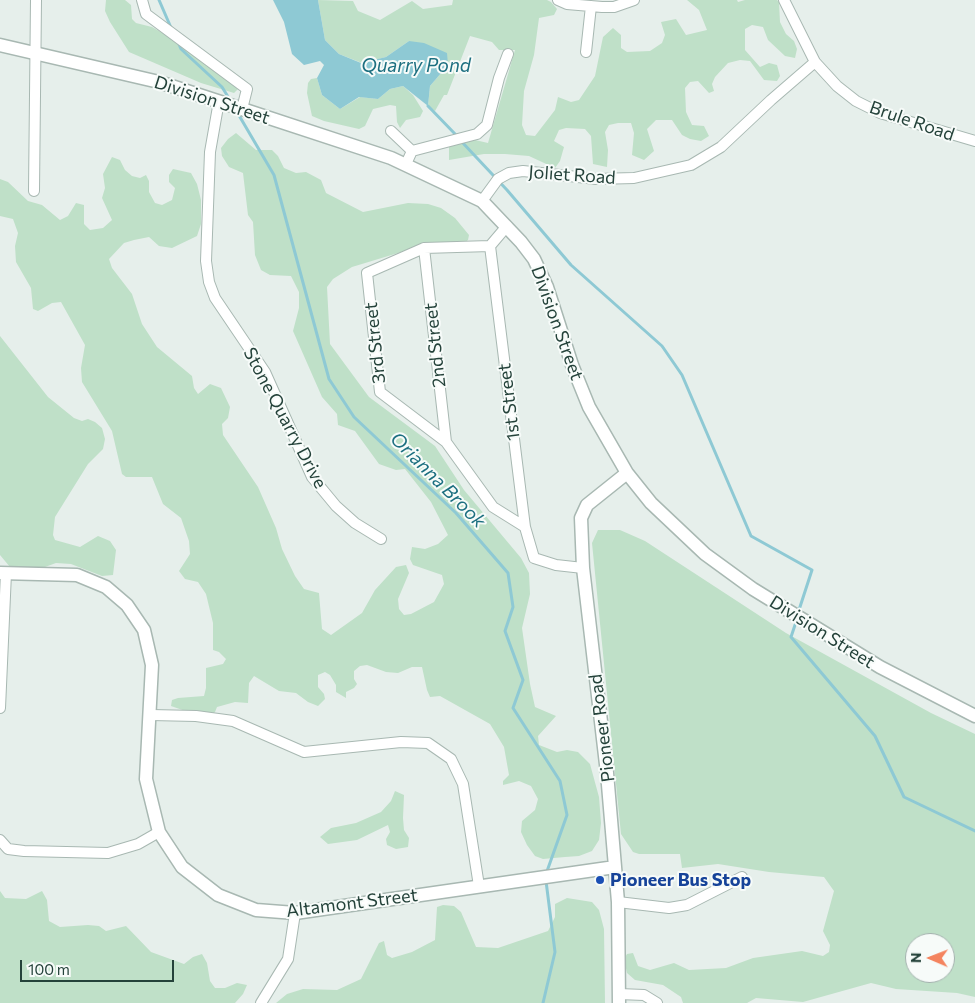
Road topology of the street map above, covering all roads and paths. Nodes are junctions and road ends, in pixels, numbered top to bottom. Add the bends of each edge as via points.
1 (36, 0) edge
2 (142, 0) edge
3 (558, 0) edge
4 (634, 0) edge
5 (784, 0) edge
6 (591, 6) junction
7 (0, 45) edge
8 (586, 52) dead end
9 (35, 53) junction
10 (508, 54) dead end
11 (815, 62) junction
12 (218, 101) junction
13 (242, 109) junction
14 (391, 131) dead end
15 (975, 141) edge
16 (412, 151) junction
17 (406, 164) junction
18 (34, 191) dead end
19 (482, 201) junction
20 (508, 226) junction
21 (490, 246) junction
22 (424, 248) junction
23 (446, 442) junction
24 (626, 473) junction
25 (524, 527) junction
26 (381, 539) dead end
27 (583, 568) junction
28 (3, 573) edge
29 (0, 708) edge
30 (150, 715) junction
31 (975, 716) edge
32 (159, 832) junction
33 (0, 840) edge
34 (615, 867) junction
35 (742, 878) dead end
36 (479, 886) junction
37 (618, 902) junction
38 (295, 913) junction
39 (619, 999) edge
40 (262, 1003) edge
41 (657, 1003) edge

1 - 9 street
2 - 13 street via 146,14 247,89
3 - 6 street
4 - 6 street via 614,7
5 - 11 street, Brule Road
6 - 8 street
7 - 9 street, Division Street
9 - 12 street, Division Street via 159,82
9 - 18 street
10 - 16 street via 498,78 487,125 477,134
11 - 15 street, Brule Road via 856,101 880,113
11 - 19 street, Joliet Road via 722,147 691,164 634,178 596,179 523,171 509,173 498,179
12 - 13 street, Division Street
12 - 26 street, Stone Quarry Drive via 210,152 206,261 209,282 216,298 265,372 312,477 336,506
13 - 17 street, Division Street
14 - 16 street
16 - 17 street
17 - 19 street, Division Street
19 - 20 street, Division Street
20 - 21 street
20 - 24 street, Division Street via 534,259 589,407
21 - 22 street
21 - 25 street, 1st Street
22 - 23 street, 2nd Street
22 - 23 street, 3rd Street via 367,273 380,392
23 - 25 street via 494,507
24 - 27 street, Pioneer Road via 587,505 581,518
24 - 31 street, Division Street via 677,530 753,589 880,667
25 - 27 street, 1st Street via 534,558
27 - 34 street, Pioneer Road
28 - 29 street
28 - 30 street, Altamont Street via 77,575 106,587 127,605 144,630 152,665
30 - 32 street, Altamont Street via 146,779
30 - 36 street via 234,721 304,752 401,742 428,743 451,759 463,784
32 - 33 street via 138,844 108,853 24,851 8,849
32 - 38 street, Altamont Street via 182,867 218,895 256,910
34 - 36 street, Altamont Street
34 - 37 street, Pioneer Road
35 - 37 street via 688,905 669,908
36 - 38 street, Altamont Street
37 - 39 street, Pioneer Road
38 - 40 street via 288,959
39 - 41 street via 644,995

